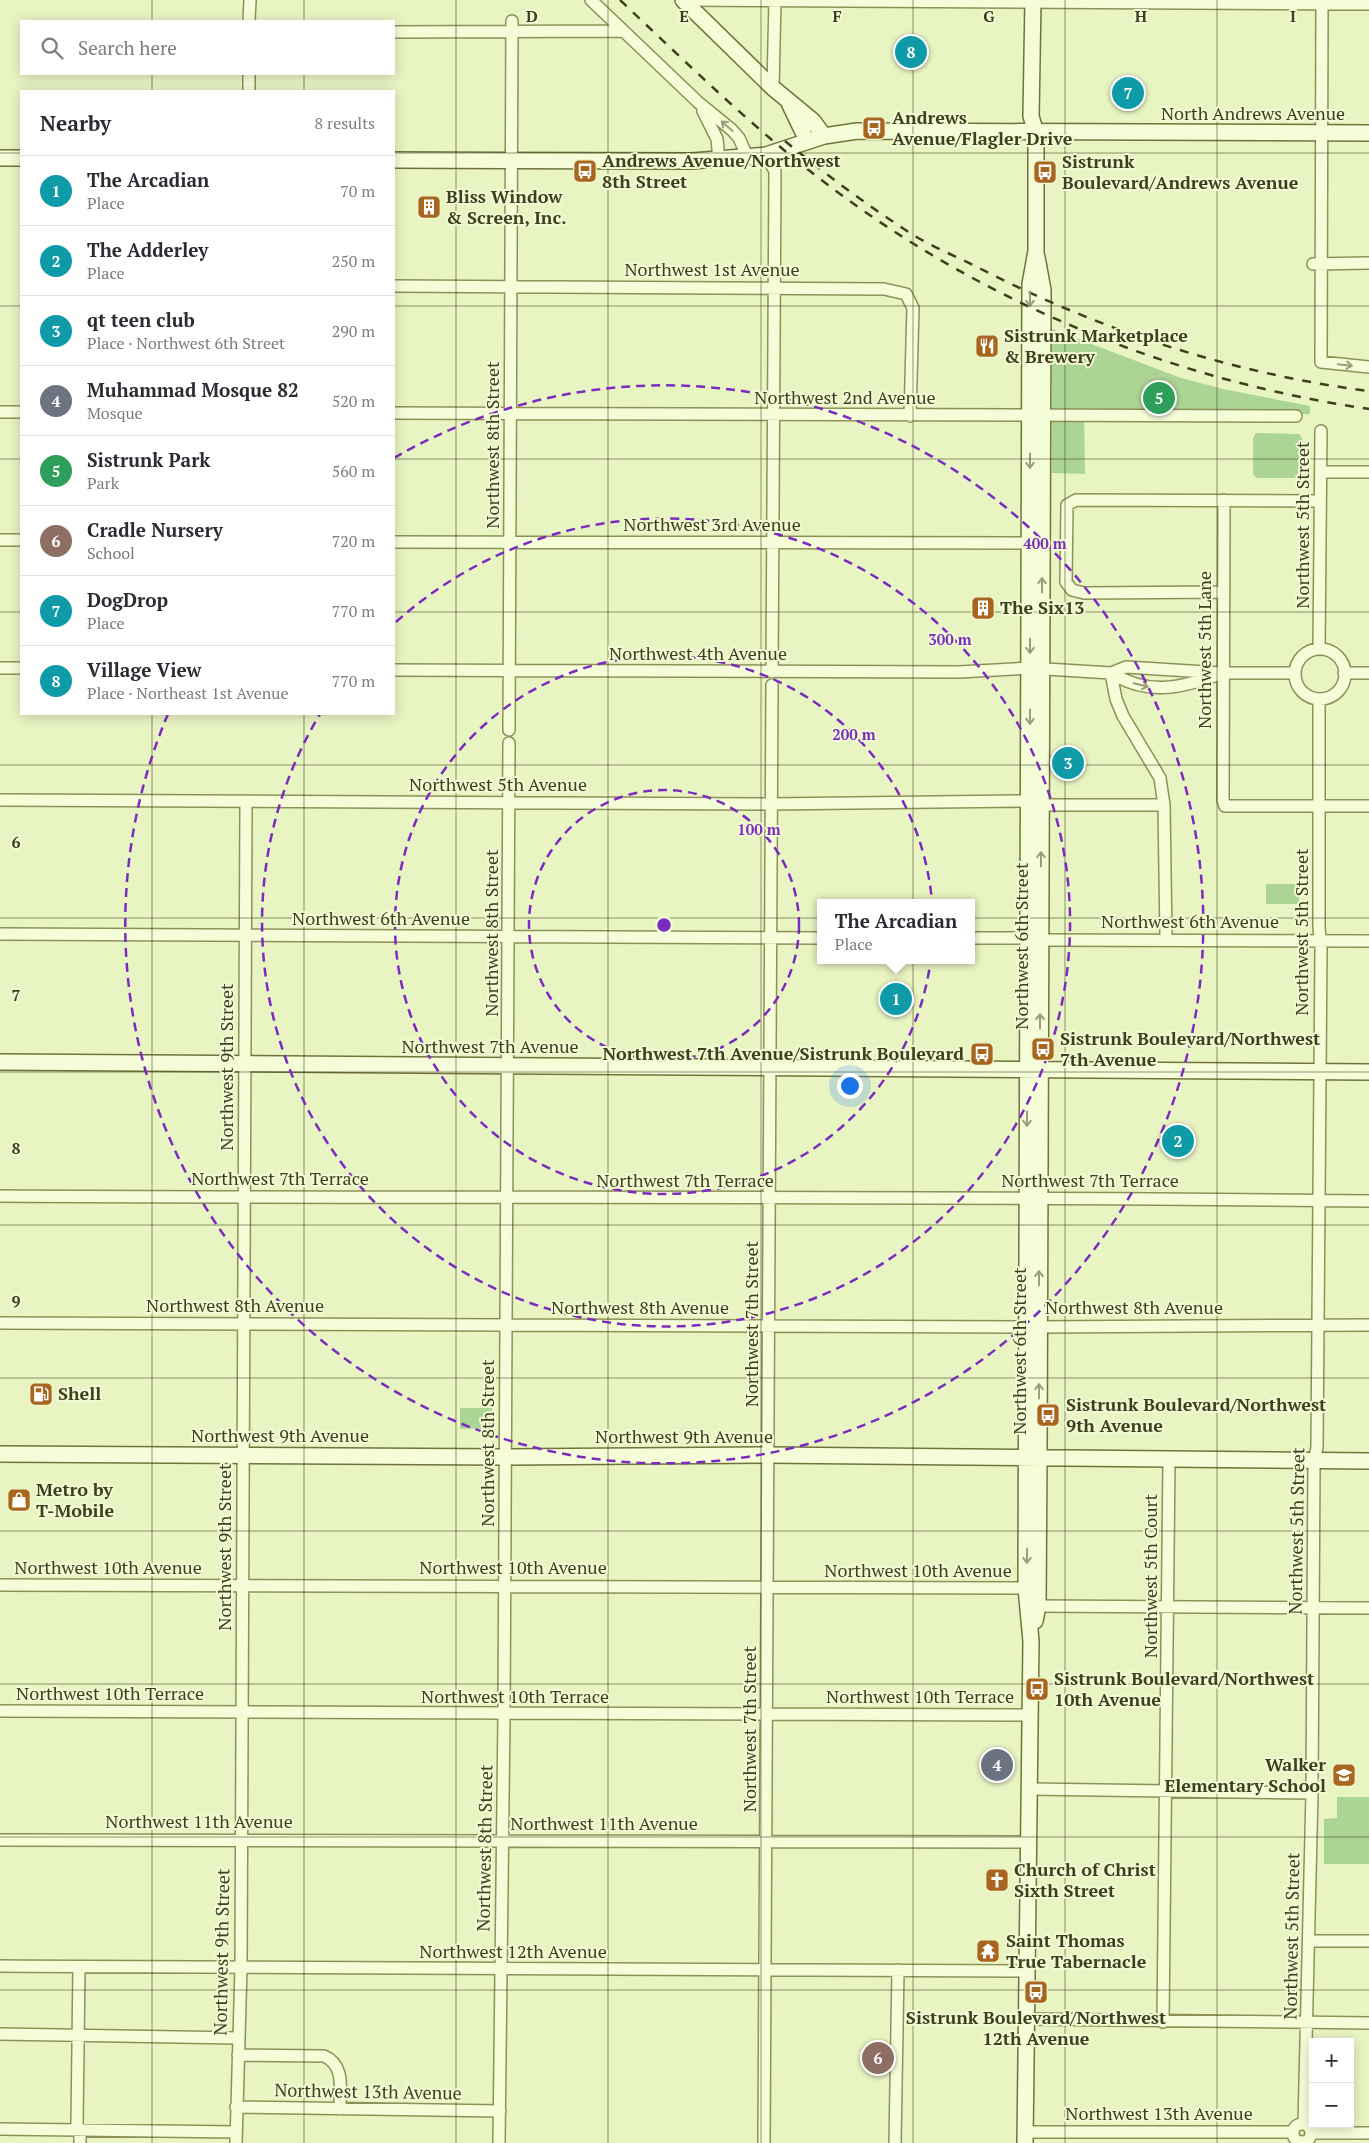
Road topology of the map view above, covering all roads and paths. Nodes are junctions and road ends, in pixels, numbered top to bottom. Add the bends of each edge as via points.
1 (250, 0) edge
2 (591, 0) edge
3 (683, 0) edge
4 (775, 0) edge
5 (1037, 1) edge
6 (1322, 2) edge
7 (1369, 4) edge
8 (249, 20) edge
9 (512, 26) junction
10 (623, 31) junction
11 (395, 32) edge
12 (249, 75) edge
13 (773, 88) junction
14 (249, 90) edge
15 (787, 99) junction
16 (699, 103) junction
17 (803, 132) junction
18 (827, 132) junction
19 (1036, 133) junction
20 (1322, 133) junction
21 (1369, 133) edge
22 (756, 155) junction
23 (0, 158) edge
24 (20, 158) edge
25 (395, 160) edge
26 (512, 160) junction
27 (719, 160) junction
28 (1318, 263) junction
29 (1369, 263) edge
30 (395, 286) edge
31 (512, 286) junction
32 (773, 288) junction
33 (1369, 367) edge
34 (0, 412) edge
35 (20, 412) edge
36 (395, 413) edge
37 (511, 414) junction
38 (773, 416) junction
39 (910, 416) junction
40 (1296, 416) dead end
41 (1036, 417) junction
42 (1321, 431) dead end
43 (1321, 472) junction
44 (1369, 472) edge
45 (1224, 500) junction
46 (1320, 501) junction
47 (0, 540) edge
48 (20, 540) edge
49 (395, 542) edge
50 (511, 542) junction
51 (773, 542) junction
52 (1030, 543) junction
53 (1223, 592) junction
54 (1320, 649) junction
55 (0, 668) edge
56 (20, 668) edge
57 (395, 670) edge
58 (509, 670) junction
59 (772, 672) junction
60 (1034, 673) junction
61 (1111, 673) junction
62 (1222, 673) junction
63 (1295, 673) junction
64 (1344, 673) junction
65 (1369, 673) edge
66 (772, 685) dead end
67 (1319, 699) junction
68 (509, 730) dead end
69 (509, 743) dead end
70 (0, 800) edge
71 (246, 801) junction
72 (510, 802) junction
73 (771, 804) junction
74 (1035, 805) junction
75 (1164, 805) junction
76 (1319, 806) junction
77 (1369, 806) edge
78 (0, 934) edge
79 (245, 935) junction
80 (509, 937) junction
81 (770, 938) junction
82 (817, 938) edge
83 (975, 938) edge
84 (1166, 938) junction
85 (1034, 939) junction
86 (1321, 941) junction
87 (1369, 941) edge
88 (0, 1062) edge
89 (244, 1064) junction
90 (509, 1066) junction
91 (770, 1068) junction
92 (1034, 1070) junction
93 (1320, 1072) junction
94 (1369, 1072) edge
95 (0, 1196) edge
96 (244, 1196) junction
97 (1033, 1198) junction
98 (508, 1199) junction
99 (770, 1199) junction
100 (1318, 1200) junction
101 (1369, 1201) edge
102 (0, 1323) edge
103 (243, 1324) junction
104 (506, 1325) junction
105 (1317, 1325) junction
106 (1369, 1325) edge
107 (768, 1326) junction
108 (1033, 1327) junction
109 (0, 1454) edge
110 (243, 1454) junction
111 (769, 1455) junction
112 (505, 1457) junction
113 (1033, 1457) junction
114 (1169, 1460) junction
115 (1369, 1461) edge
116 (1314, 1462) junction
117 (0, 1585) edge
118 (504, 1586) junction
119 (242, 1587) junction
120 (768, 1588) junction
121 (1026, 1588) junction
122 (1038, 1606) junction
123 (1168, 1606) junction
124 (1312, 1607) junction
125 (1369, 1608) edge
126 (1031, 1641) junction
127 (0, 1711) edge
128 (241, 1713) junction
129 (504, 1714) junction
130 (767, 1714) junction
131 (1030, 1715) junction
132 (1029, 1789) junction
133 (1166, 1791) junction
134 (1312, 1793) junction
135 (241, 1839) junction
136 (0, 1840) edge
137 (503, 1841) junction
138 (767, 1842) junction
139 (1028, 1842) junction
140 (1310, 1940) junction
141 (1369, 1941) edge
142 (0, 1966) edge
143 (79, 1967) junction
144 (241, 1967) junction
145 (766, 1969) junction
146 (898, 1970) junction
147 (501, 1971) junction
148 (1027, 1971) junction
149 (1027, 2019) junction
150 (1163, 2022) junction
151 (1308, 2022) junction
152 (1369, 2023) edge
153 (0, 2034) edge
154 (78, 2036) junction
155 (238, 2038) junction
156 (238, 2055) junction
157 (236, 2107) junction
158 (340, 2109) junction
159 (500, 2111) junction
160 (1308, 2128) junction
161 (0, 2129) edge
162 (1293, 2132) junction
163 (1369, 2133) edge
164 (80, 2137) edge
165 (1025, 2137) edge
166 (236, 2138) edge
167 (1303, 2142) edge
168 (499, 2143) edge
169 (764, 2143) edge
170 (895, 2143) edge

1 - 8 street
2 - 10 street
3 - 4 street
3 - 13 main road
4 - 5 street
4 - 13 street
5 - 6 street
5 - 19 main road, Northwest 6th Street via 1031,116
6 - 7 street
6 - 20 street
9 - 10 street
9 - 11 street
9 - 26 street, Northwest 8th Street
10 - 16 street
12 - 14 street
13 - 15 main road
15 - 17 main road
15 - 18 main road
22 -> 16 street
16 - 27 street via 717,139
17 - 18 main road, North Andrews Avenue
17 - 22 main road, North Andrews Avenue via 766,145
18 - 19 main road, North Andrews Avenue
18 - 22 main road, North Andrews Avenue
19 - 20 main road, North Andrews Avenue
19 - 41 main road, Northwest 6th Street via 1036,251 1030,277
20 - 21 main road, North Andrews Avenue
20 - 28 street
22 - 27 main road, North Andrews Avenue
22 - 32 street via 775,171
23 - 24 main road
25 - 26 main road, North Andrews Avenue
26 - 27 main road, North Andrews Avenue
26 - 31 street, Northwest 8th Street
28 - 29 street
28 -> 33 street via 1321,362
30 - 31 street, Northwest 1st Avenue
31 - 32 street, Northwest 1st Avenue
31 - 37 street, Northwest 8th Street
32 - 38 street
32 - 39 street, Northwest 1st Avenue via 884,289 906,294 913,308
34 - 35 street
36 - 37 street, Northwest 2nd Avenue
37 - 38 street, Northwest 2nd Avenue
37 - 50 street, Northwest 8th Street
38 - 39 street, Northwest 2nd Avenue
38 - 51 street
39 - 41 street, Northwest 2nd Avenue
40 - 41 street, Northwest 2nd Avenue
41 -> 52 main road, Northwest 6th Street
60 -> 41 main road, Northwest 6th Street
42 - 43 street, Northwest 5th Street
43 - 44 street
43 - 46 street, Northwest 5th Street
45 - 46 street
45 - 53 street, Northwest 5th Lane
45 - 53 street via 1076,500 1068,505 1066,516 1066,582 1072,590 1084,593
46 - 54 street, Northwest 5th Street
47 - 48 street
49 - 50 street, Northwest 3rd Avenue
50 - 51 street, Northwest 3rd Avenue
50 - 58 street, Northwest 8th Street
51 - 52 street, Northwest 3rd Avenue
51 - 59 street
52 -> 60 main road, Northwest 6th Street
53 - 62 street, Northwest 5th Lane
54 - 63 street via 1305,654
54 - 64 street via 1334,654
55 - 56 street
57 - 58 street, Northwest 4th Avenue
58 - 59 street, Northwest 4th Avenue
58 - 68 street, Northwest 8th Street
59 - 60 street, Northwest 4th Avenue
60 - 61 street, Northwest 4th Avenue
60 - 74 main road, Northwest 6th Street
61 - 62 street, Northwest 4th Avenue via 1126,667
61 -> 62 street, Northwest 4th Avenue via 1124,681 1156,688 1188,686
61 - 75 street via 1123,716 1160,778
62 - 63 street, Northwest 4th Avenue
62 - 76 street, Northwest 5th Lane via 1223,800 1226,806
63 - 67 street via 1300,688 1312,698
64 - 65 street
64 - 67 street via 1342,686 1337,692
66 - 73 street, Northwest 7th Street
67 - 76 street, Northwest 5th Street
69 - 72 street, Northwest 8th Street
70 - 71 street, Northwest 5th Avenue
71 - 72 street, Northwest 5th Avenue
71 - 79 street, Northwest 9th Street
72 - 73 street, Northwest 5th Avenue
72 - 80 street, Northwest 8th Street
73 - 74 street, Northwest 5th Avenue via 1021,801
73 - 81 street, Northwest 7th Street
74 - 75 street, Northwest 5th Avenue
74 - 85 main road, Northwest 6th Street
75 - 84 street
76 - 77 street
76 - 86 street, Northwest 5th Street
78 - 79 street, Northwest 6th Avenue
79 - 80 street, Northwest 6th Avenue
79 - 89 street, Northwest 9th Street
80 - 81 street, Northwest 6th Avenue
80 - 90 street, Northwest 8th Street
81 - 82 street, Northwest 6th Avenue
81 - 91 street, Northwest 7th Street
83 - 85 street, Northwest 6th Avenue
84 - 85 street, Northwest 6th Avenue
84 - 86 street, Northwest 6th Avenue
85 - 92 main road, Northwest 6th Street
86 - 87 street, Northwest 6th Avenue
86 - 93 street, Northwest 5th Street
88 - 89 main road, Northwest 7th Avenue
89 - 90 main road, Northwest 7th Avenue
89 - 96 street, Northwest 9th Street
90 - 91 main road, Northwest 7th Avenue
90 - 98 street, Northwest 8th Street
91 - 92 main road, Northwest 7th Avenue
91 - 99 street, Northwest 7th Street
92 - 93 main road, Northwest 7th Avenue
92 - 97 main road, Northwest 6th Street
93 - 94 main road, Northwest 7th Avenue
93 - 100 street, Northwest 5th Street
95 - 96 street, Northwest 7th Terrace
96 - 98 street, Northwest 7th Terrace
96 - 103 street, Northwest 9th Street
97 - 99 street, Northwest 7th Terrace
97 - 100 street, Northwest 7th Terrace
97 - 108 main road, Northwest 6th Street
98 - 99 street, Northwest 7th Terrace
98 - 104 street, Northwest 8th Street
99 - 107 street, Northwest 7th Street
100 - 101 street, Northwest 7th Terrace
100 - 105 street, Northwest 5th Street
102 - 103 street, Northwest 8th Avenue
103 - 104 street, Northwest 8th Avenue
103 - 110 street, Northwest 9th Street
104 - 107 street, Northwest 8th Avenue
104 - 112 street, Northwest 8th Street
105 - 106 street, Northwest 8th Avenue
105 - 108 street, Northwest 8th Avenue
105 - 116 street, Northwest 5th Street
107 - 108 street, Northwest 8th Avenue
107 - 111 street, Northwest 7th Street
108 - 113 main road, Northwest 6th Street
109 - 110 main road, Northwest 9th Avenue
110 - 112 main road, Northwest 9th Avenue
110 - 119 street, Northwest 9th Street
111 - 112 main road, Northwest 9th Avenue
111 - 113 main road, Northwest 9th Avenue
111 - 120 street, Northwest 7th Street
112 - 118 street, Northwest 8th Street
113 - 114 main road, Northwest 9th Avenue
113 -> 121 main road, Northwest 6th Street
113 - 122 main road, Northwest 6th Street
114 - 116 main road, Northwest 9th Avenue
114 - 123 street, Northwest 5th Court
115 - 116 main road, Northwest 9th Avenue
116 - 124 street, Northwest 5th Street
117 - 119 street, Northwest 10th Avenue
118 - 119 street, Northwest 10th Avenue via 251,1584
118 - 120 street, Northwest 10th Avenue
118 - 129 street, Northwest 8th Street
119 - 128 street, Northwest 9th Street
120 - 121 street, Northwest 10th Avenue
120 - 130 street, Northwest 7th Street
121 - 126 main road, Northwest 6th Street
122 - 123 street
122 - 126 main road, Northwest 6th Street
123 - 124 street
123 - 133 street, Northwest 5th Court
124 - 125 street
124 - 134 street, Northwest 5th Street
126 - 131 main road, Northwest 6th Street
127 - 128 street, Northwest 10th Terrace
128 - 129 street, Northwest 10th Terrace
128 - 135 street, Northwest 9th Street
129 - 130 street, Northwest 10th Terrace
129 - 137 street, Northwest 8th Street
130 - 131 street, Northwest 10th Terrace
130 - 138 street, Northwest 7th Street
131 - 132 main road, Northwest 6th Street
132 - 133 street
132 - 139 main road, Northwest 6th Street
133 - 134 street
133 - 150 street, Northwest 5th Court
134 - 140 street, Northwest 5th Street
135 - 136 street, Northwest 11th Avenue
135 - 137 street, Northwest 11th Avenue
135 - 144 street, Northwest 9th Street
137 - 138 street, Northwest 11th Avenue
137 - 147 street, Northwest 8th Street
138 - 139 street, Northwest 11th Avenue
138 - 145 street, Northwest 7th Street
139 - 148 main road, Northwest 6th Street
140 - 141 street
140 - 151 street, Northwest 5th Street
142 - 143 street, Northwest 12th Avenue
143 - 144 street, Northwest 12th Avenue
143 - 154 street
144 - 147 street, Northwest 12th Avenue
144 - 155 street, Northwest 9th Street
145 - 146 street, Northwest 12th Avenue
145 - 147 street, Northwest 12th Avenue
145 - 169 street, Northwest 7th Street
146 - 148 street, Northwest 12th Avenue
146 - 170 street
147 - 159 street, Northwest 8th Street
148 - 149 main road, Northwest 6th Street
149 - 150 street
149 - 165 main road, Northwest 6th Street
150 - 151 street
151 - 152 street
151 - 160 street, Northwest 5th Street
153 - 154 street
154 - 155 street
154 - 164 street via 77,2125
155 - 156 street, Northwest 9th Street
156 - 157 street, Northwest 9th Street
156 - 158 street via 324,2056 336,2063 340,2074
157 - 158 street, Northwest 13th Avenue
157 - 166 street, Northwest 9th Street
158 - 159 street, Northwest 13th Avenue
159 - 168 street, Northwest 8th Street
160 - 162 street via 1296,2126
160 - 163 street
160 - 167 street via 1310,2138
161 - 164 street
162 - 165 street, Northwest 13th Avenue
162 - 167 street via 1295,2138
164 - 166 street

